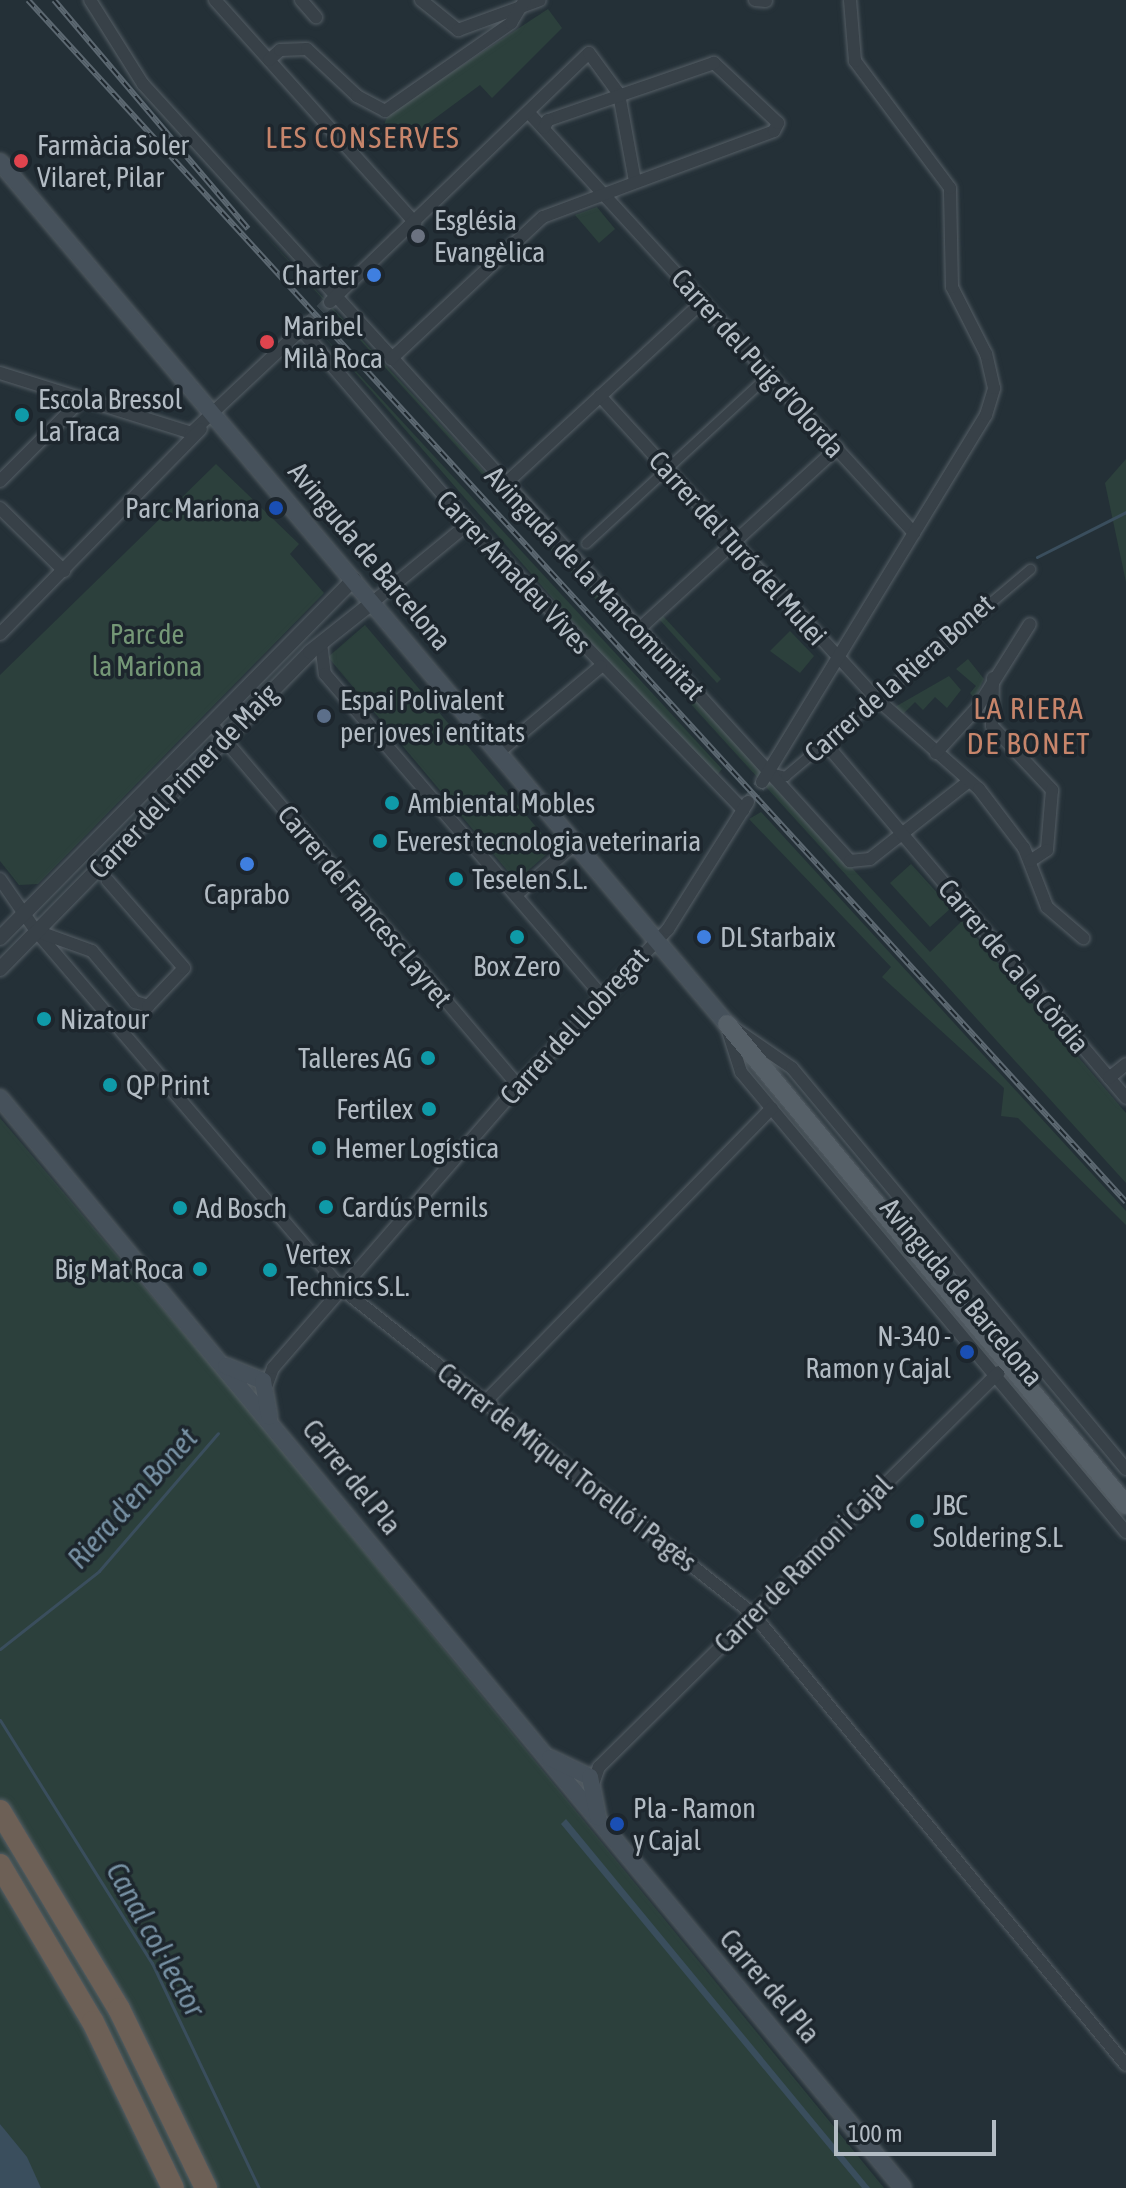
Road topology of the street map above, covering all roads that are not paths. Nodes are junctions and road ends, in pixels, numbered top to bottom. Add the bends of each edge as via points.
1 (90, 0) edge
2 (215, 0) edge
3 (301, 0) edge
4 (525, 0) edge
5 (540, 0) edge
6 (850, 0) edge
7 (428, 3) edge
8 (516, 13) junction
9 (316, 17) dead end
10 (269, 60) junction
11 (619, 94) junction
12 (529, 113) junction
13 (544, 128) junction
14 (0, 162) edge
15 (635, 181) junction
16 (603, 192) junction
17 (415, 223) junction
18 (330, 301) junction
19 (702, 302) junction
20 (391, 359) junction
21 (0, 373) edge
22 (769, 374) junction
23 (600, 396) junction
24 (79, 402) junction
25 (215, 417) junction
26 (201, 429) junction
27 (837, 448) junction
28 (666, 469) junction
29 (0, 481) edge
30 (504, 485) junction
31 (0, 508) edge
32 (468, 524) junction
33 (914, 533) junction
34 (733, 542) junction
35 (586, 543) dead end
36 (1030, 569) dead end
37 (64, 571) junction
38 (354, 579) junction
39 (373, 602) junction
40 (1030, 624) dead end
41 (638, 630) junction
42 (0, 634) edge
43 (321, 643) junction
44 (838, 657) junction
45 (601, 666) junction
46 (993, 678) junction
47 (877, 699) junction
48 (213, 726) junction
49 (224, 738) junction
50 (826, 744) junction
51 (499, 752) junction
52 (936, 753) junction
53 (764, 776) junction
54 (969, 781) junction
55 (901, 834) junction
56 (576, 843) junction
57 (1030, 861) junction
58 (0, 879) edge
59 (108, 881) dead end
60 (516, 895) junction
61 (27, 910) junction
62 (36, 931) junction
63 (0, 938) edge
64 (1083, 938) dead end
65 (656, 939) junction
66 (0, 969) edge
67 (601, 995) junction
68 (727, 1024) junction
69 (1126, 1064) edge
70 (1109, 1078) junction
71 (761, 1082) junction
72 (803, 1082) junction
73 (518, 1086) junction
74 (0, 1098) edge
75 (1126, 1098) edge
76 (772, 1108) junction
77 (342, 1289) junction
78 (1003, 1371) junction
79 (255, 1391) junction
80 (484, 1403) junction
81 (1126, 1469) edge
82 (1126, 1505) edge
83 (1126, 1532) edge
84 (753, 1614) junction
85 (582, 1784) junction
86 (0, 1811) edge
87 (0, 1865) edge
88 (1126, 2065) edge
89 (173, 2188) edge
90 (206, 2188) edge
91 (903, 2188) edge

1 - 18 street, Avinguda de la Mancomunitat via 134,73
2 - 10 street
3 - 9 street
4 - 8 street
5 - 8 street
6 - 33 street, Carrer de la Riera Bonet via 855,61 950,188 952,287 993,376 986,415
7 - 8 street via 458,30
8 - 10 street via 385,111 357,96 307,49 293,46
10 - 17 street
11 - 12 street via 589,53
11 - 13 street via 548,120
11 - 15 street
11 - 15 street via 714,63 773,114 774,131
12 - 13 street, Carrer del Puig d'Olorda
12 - 17 street
13 - 16 street, Carrer del Puig d'Olorda
14 - 25 main road, Avinguda de Barcelona
15 - 16 street
16 - 19 street, Carrer del Puig d'Olorda
16 - 20 street via 543,217
17 - 18 street
18 - 20 street, Avinguda de la Mancomunitat
19 - 22 street, Carrer del Puig d'Olorda
19 - 23 street
20 - 30 street, Avinguda de la Mancomunitat
21 - 24 street
22 - 27 street, Carrer del Puig d'Olorda
22 - 28 street
23 - 28 street, Carrer del Turó del Mulei
23 - 30 street
24 - 26 street via 181,433
24 - 29 street
25 - 26 street
25 - 32 street, Carrer Amadeu Vives via 306,328
25 - 38 main road, Avinguda de Barcelona
26 - 37 street
27 - 33 street, Carrer del Puig d'Olorda
27 - 34 street
28 - 34 street, Carrer del Turó del Mulei
28 - 35 street
30 - 41 street, Avinguda de la Mancomunitat
31 - 37 street
32 - 39 street
32 - 45 street, Carrer Amadeu Vives
33 - 44 street, Carrer de la Riera Bonet
34 - 41 street
34 - 44 street, Carrer del Turó del Mulei
36 - 47 street, Carrer de la Riera Bonet
37 - 42 street
38 - 39 main road, Avinguda de Barcelona
38 - 48 street, Carrer del Primer de Maig
39 - 43 street, Carrer del Primer de Maig
39 - 51 main road, Avinguda de Barcelona
40 - 46 street
41 - 53 street, Avinguda de la Mancomunitat
43 - 49 street, Carrer del Primer de Maig
43 - 60 street via 325,674
44 - 47 street, Carrer del Turó del Mulei
44 - 53 street, Carrer de la Riera Bonet
45 - 51 street
45 - 65 street, Carrer Amadeu Vives via 746,806
46 - 52 street
46 - 57 street via 992,726 1052,790 1047,850
47 - 50 street, Carrer de la Riera Bonet
47 - 52 street, Carrer del Turó del Mulei
48 - 49 street, Carrer de Francesc Layret
48 - 61 street, Carrer del Primer de Maig
49 - 62 street, Carrer del Primer de Maig
49 - 73 street, Carrer de Francesc Layret
50 - 53 street, Carrer de la Riera Bonet via 785,776
50 - 55 street, Carrer de Ca la Còrdia
51 - 56 main road, Avinguda de Barcelona
52 - 54 street, Carrer del Turó del Mulei
53 - 55 street, Avinguda de la Mancomunitat via 858,863
54 - 55 street
54 - 57 street, Carrer del Turó del Mulei via 1006,820
55 - 70 street, Carrer de Ca la Còrdia
56 - 60 street
56 - 65 main road, Avinguda de Barcelona
57 - 64 street, Carrer del Turó del Mulei via 1047,907
58 - 61 street, Carrer de Miquel Torelló i Pagès
59 - 62 street via 184,968 148,1006 135,1002 92,951
60 - 67 street
61 - 62 street, Carrer de Miquel Torelló i Pagès
61 - 63 street, Carrer del Primer de Maig
62 - 66 street, Carrer del Primer de Maig
62 - 77 street, Carrer de Miquel Torelló i Pagès
65 - 67 street, Carrer del Llobregat
65 - 68 main road, Avinguda de Barcelona
67 - 73 street, Carrer del Llobregat
68 - 71 main road, Avinguda de Barcelona
68 - 72 street, Avinguda de Barcelona via 751,1034
69 - 70 street
70 - 75 street, Carrer de Ca la Còrdia
71 - 72 street via 782,1068
71 - 76 street, Avinguda de Barcelona
71 - 78 main road, Avinguda de Barcelona
72 - 81 street, Avinguda de Barcelona
73 - 77 street, Carrer del Llobregat
74 - 79 main road via 226,1366
76 - 78 street, Avinguda de Barcelona
76 - 80 street
77 - 79 street, Carrer del Llobregat
77 - 80 street, Carrer de Miquel Torelló i Pagès
78 - 82 main road, Avinguda de Barcelona
78 - 83 street, Avinguda de Barcelona
78 - 84 street, Carrer de Ramon i Cajal
79 - 85 main road, Carrer del Pla via 269,1416 547,1756
80 - 84 street, Carrer de Miquel Torelló i Pagès
84 - 85 street, Carrer de Ramon i Cajal
84 - 88 street, Carrer de Miquel Torelló i Pagès
85 - 91 main road, Carrer del Pla via 598,1817
86 - 90 highway via 119,2009
87 - 89 highway via 93,2022

